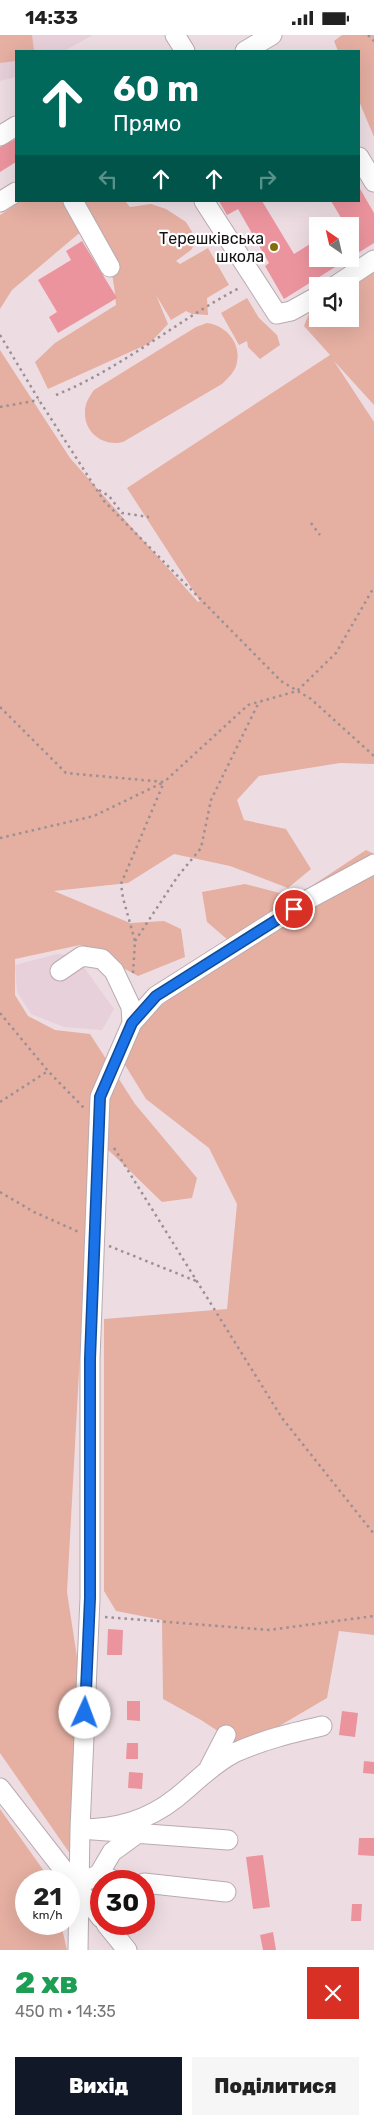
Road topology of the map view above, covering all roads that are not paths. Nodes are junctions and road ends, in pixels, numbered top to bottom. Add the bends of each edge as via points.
1 (174, 35) edge
2 (272, 35) edge
3 (184, 50) edge
4 (248, 50) edge
5 (15, 127) edge
6 (0, 136) edge
7 (360, 159) edge
8 (374, 182) edge
9 (15, 193) edge
10 (75, 202) edge
11 (205, 202) edge
12 (0, 203) edge
13 (374, 260) edge
14 (110, 267) dead end
15 (348, 277) edge
16 (309, 301) edge
17 (374, 864) edge
18 (60, 971) dead end
19 (132, 1023) junction
20 (322, 1726) dead end
21 (226, 1735) dead end
22 (207, 1771) junction
23 (0, 1788) edge
24 (80, 1829) junction
25 (138, 1833) junction
26 (228, 1840) dead end
27 (65, 1870) edge
28 (79, 1870) edge
29 (101, 1870) edge
30 (155, 1884) edge
31 (80, 1890) edge
32 (226, 1893) dead end
33 (90, 1903) edge
34 (78, 1935) edge
35 (115, 1935) edge
36 (78, 1950) edge
37 (127, 1950) edge

1 - 3 street
2 - 4 street
5 - 6 street
7 - 8 street
9 - 12 street
10 - 14 street
11 - 16 street via 277,314 292,311
13 - 15 street
17 - 19 street via 309,899 156,996
18 - 19 street via 82,956 102,959 114,971 132,1007
19 - 24 street via 100,1097 90,1359 89,1607
20 - 22 street via 281,1735 233,1753
21 - 22 street
22 - 24 street via 175,1799 132,1824
22 - 25 street via 202,1782
23 - 27 street
24 - 25 street
24 - 28 street
25 - 26 street
25 - 29 street via 112,1852
30 - 32 street
31 - 33 street
34 - 36 street
35 - 37 street

